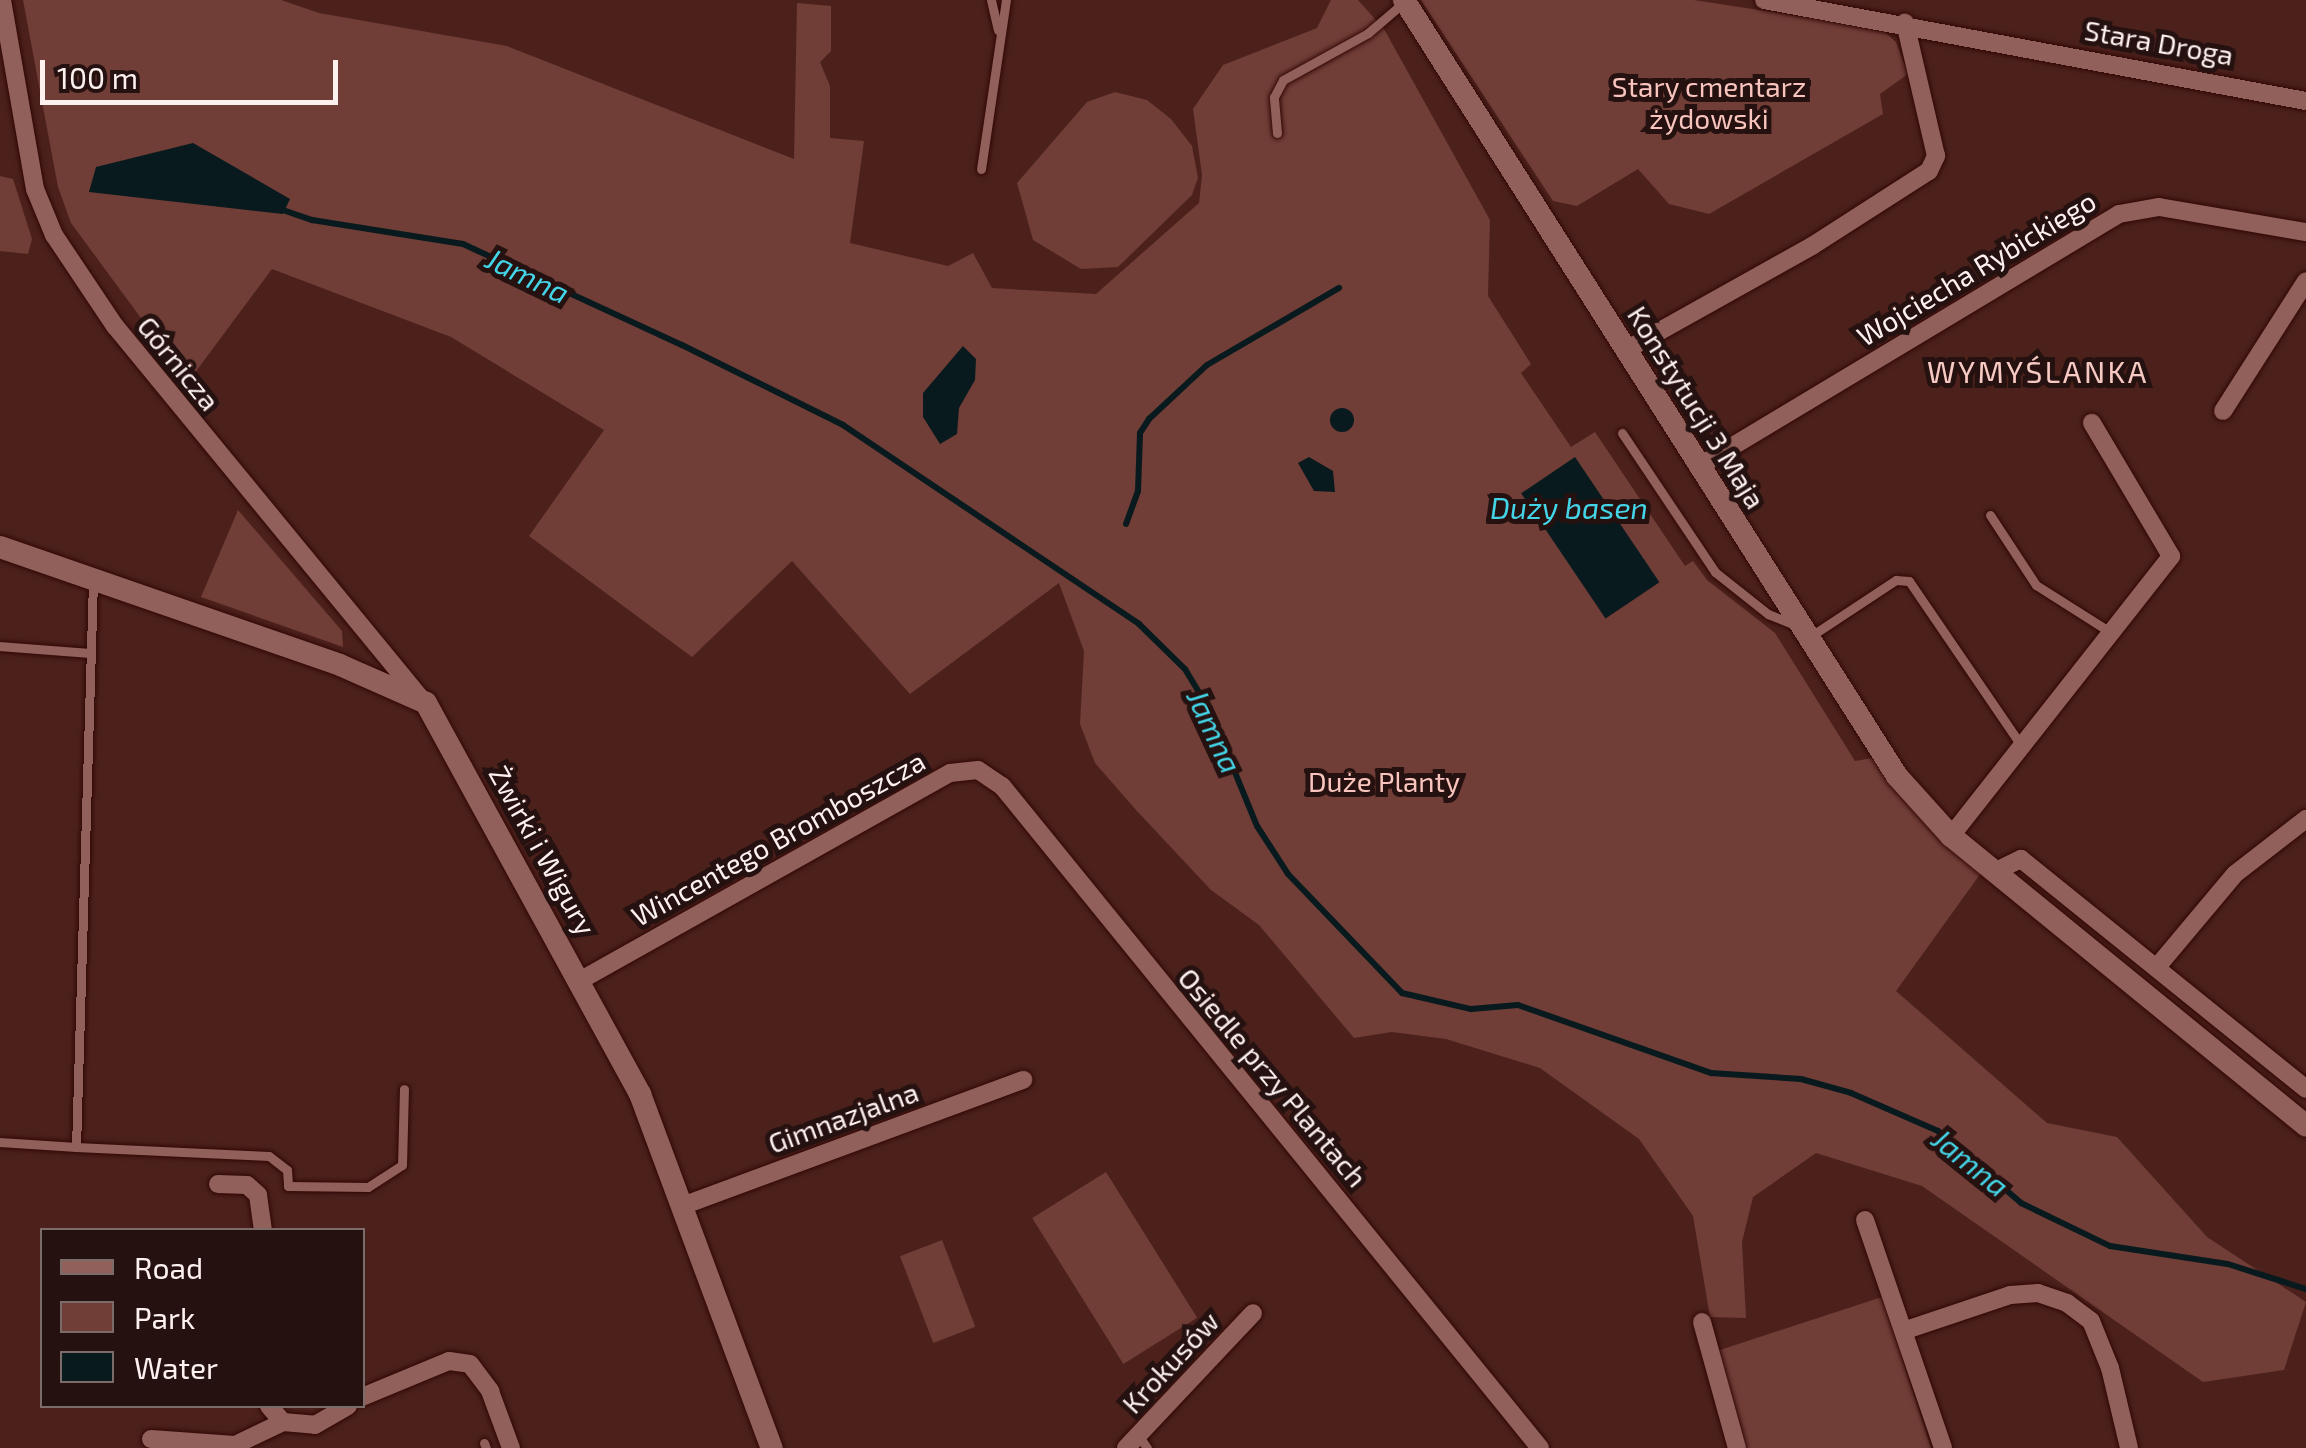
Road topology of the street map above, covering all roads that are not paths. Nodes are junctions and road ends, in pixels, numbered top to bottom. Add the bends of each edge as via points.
1 (2, 0) edge
2 (991, 0) edge
3 (1006, 0) edge
4 (1764, 0) edge
5 (1405, 1) edge
6 (1905, 23) junction
7 (998, 30) junction
8 (2306, 101) edge
9 (1277, 134) dead end
10 (981, 169) dead end
11 (2306, 232) edge
12 (2306, 281) edge
13 (1626, 350) junction
14 (2223, 411) dead end
15 (2092, 423) dead end
16 (1622, 433) dead end
17 (1698, 466) junction
18 (1990, 514) dead end
19 (0, 547) edge
20 (93, 578) junction
21 (1804, 633) junction
22 (2114, 634) junction
23 (0, 646) edge
24 (89, 652) junction
25 (426, 704) junction
26 (2023, 748) junction
27 (950, 772) joint
28 (2306, 819) edge
29 (1951, 836) junction
30 (1994, 872) junction
31 (2157, 967) junction
32 (581, 980) junction
33 (1023, 1080) dead end
34 (404, 1089) dead end
35 (2306, 1090) edge
36 (2306, 1126) edge
37 (0, 1142) edge
38 (76, 1147) junction
39 (218, 1184) dead end
40 (682, 1206) junction
41 (1865, 1220) dead end
42 (264, 1228) edge
43 (1253, 1313) dead end
44 (1702, 1322) dead end
45 (1906, 1330) junction
46 (365, 1396) edge
47 (270, 1408) edge
48 (344, 1408) edge
49 (283, 1422) junction
50 (151, 1439) dead end
51 (1137, 1444) edge
52 (511, 1448) edge
53 (772, 1448) edge
54 (1540, 1448) edge
55 (1737, 1448) edge
56 (1943, 1448) edge
57 (2129, 1448) edge

1 - 25 street, Górnicza via 35,189 54,236 115,326
2 - 7 lane
3 - 7 lane
4 - 6 street, Stara Droga
5 - 9 lane via 1368,34 1283,80 1274,97
5 - 13 street, Konstytucji 3 Maja
6 - 8 street, Stara Droga
6 - 13 street via 1936,156 1929,172
7 - 10 lane
11 - 17 street, Wojciecha Rybickiego via 2159,207 2120,214
12 - 14 street
13 - 17 street, Konstytucji 3 Maja
15 - 22 street via 2171,556
16 - 21 lane via 1715,572
17 - 21 street, Konstytucji 3 Maja
18 - 22 lane via 2036,586
19 - 20 street
20 - 24 lane
20 - 25 street via 340,665
21 - 26 lane via 1896,580 1909,581
21 - 29 street, Konstytucji 3 Maja via 1898,776
22 - 26 street
23 - 24 lane
24 - 38 lane
25 - 32 street, Żwirki i Wigury
26 - 29 street
27 - 32 street, Wincentego Bromboszcza
27 - 54 street, Osiedle przy Plantach via 978,770 1002,786
28 - 31 street via 2235,874
29 - 30 street, Konstytucji 3 Maja
30 - 31 street via 2021,860
30 - 36 street, Konstytucji 3 Maja
31 - 35 street
32 - 40 street, Żwirki i Wigury via 640,1094
33 - 40 street, Gimnazjalna
34 - 38 lane via 402,1165 368,1187 288,1186 288,1170 269,1156
37 - 38 lane
39 - 42 street via 247,1185 258,1194
40 - 53 street, Żwirki i Wigury
41 - 45 street
43 - 51 street, Krokusów
44 - 55 street
45 - 56 street
45 - 57 street via 2010,1295 2038,1293 2067,1302 2090,1321 2110,1368
46 - 52 street via 450,1362 470,1364 490,1391
47 - 49 street
48 - 49 street via 314,1424
49 - 50 street via 235,1445

